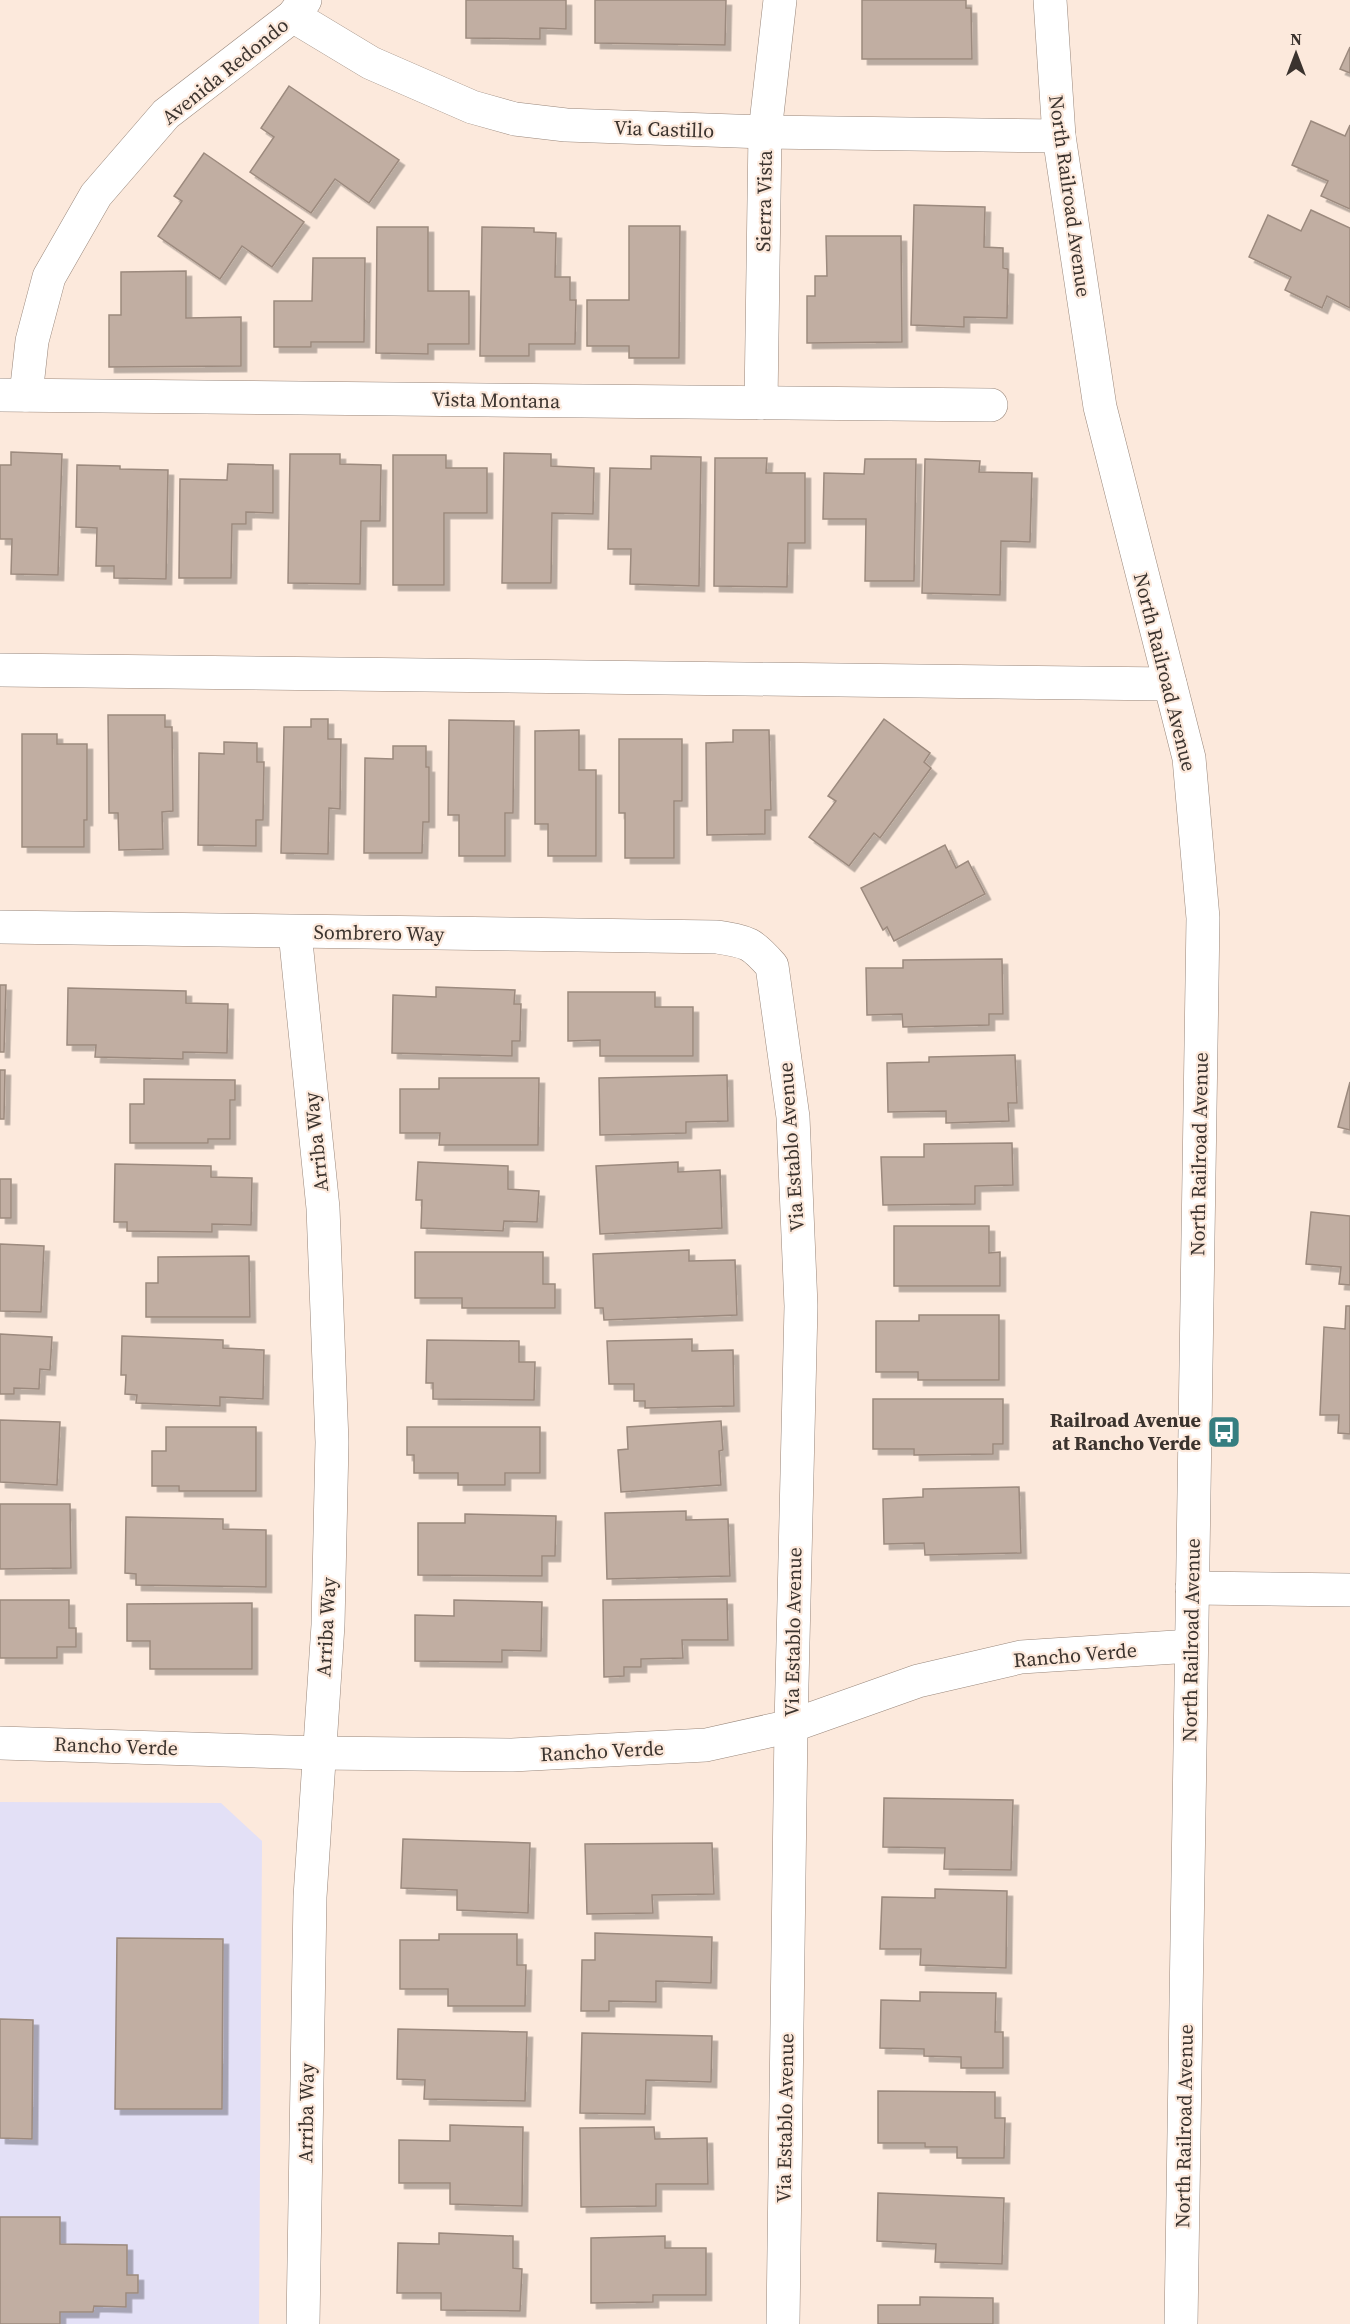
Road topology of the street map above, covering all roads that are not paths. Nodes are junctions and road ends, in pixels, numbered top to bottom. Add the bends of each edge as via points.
1 (780, 0) edge
2 (1050, 0) edge
3 (299, 8) edge
4 (765, 132) junction
5 (1059, 136) junction
6 (13, 395) edge
7 (761, 403) junction
8 (991, 405) dead end
9 (0, 670) edge
10 (1170, 684) junction
11 (0, 927) edge
12 (295, 932) junction
13 (757, 948) joint
14 (1192, 1588) junction
15 (1350, 1590) edge
16 (1191, 1646) junction
17 (791, 1726) junction
18 (0, 1743) edge
19 (318, 1753) junction
20 (303, 2324) edge
21 (783, 2324) edge
22 (1181, 2324) edge

1 - 4 street, Sierra Vista
2 - 5 street, North Railroad Avenue
3 - 4 street, Via Castillo via 371,63 472,107 515,119 566,125
3 - 6 street, Avenida Redondo via 166,114 96,195 49,277
4 - 5 street, Via Castillo
4 - 7 street, Sierra Vista
5 - 10 street, North Railroad Avenue via 1100,407
6 - 7 street, Vista Montana
7 - 8 street, Vista Montana
9 - 10 street
10 - 14 street, North Railroad Avenue via 1189,758 1203,918
11 - 12 street, Sombrero Way
12 - 13 street, Sombrero Way via 717,937
12 - 19 street, Arriba Way via 323,1208 332,1442 328,1625
13 - 17 street, Via Establo Avenue via 772,966 793,1117 801,1306
14 - 15 street
14 - 16 street, North Railroad Avenue
16 - 17 street, Rancho Verde via 1021,1657 918,1681
16 - 22 street, North Railroad Avenue
17 - 19 street, Rancho Verde via 706,1745 512,1755
17 - 21 street, Via Establo Avenue
18 - 19 street, Rancho Verde
19 - 20 street, Arriba Way via 310,1897

